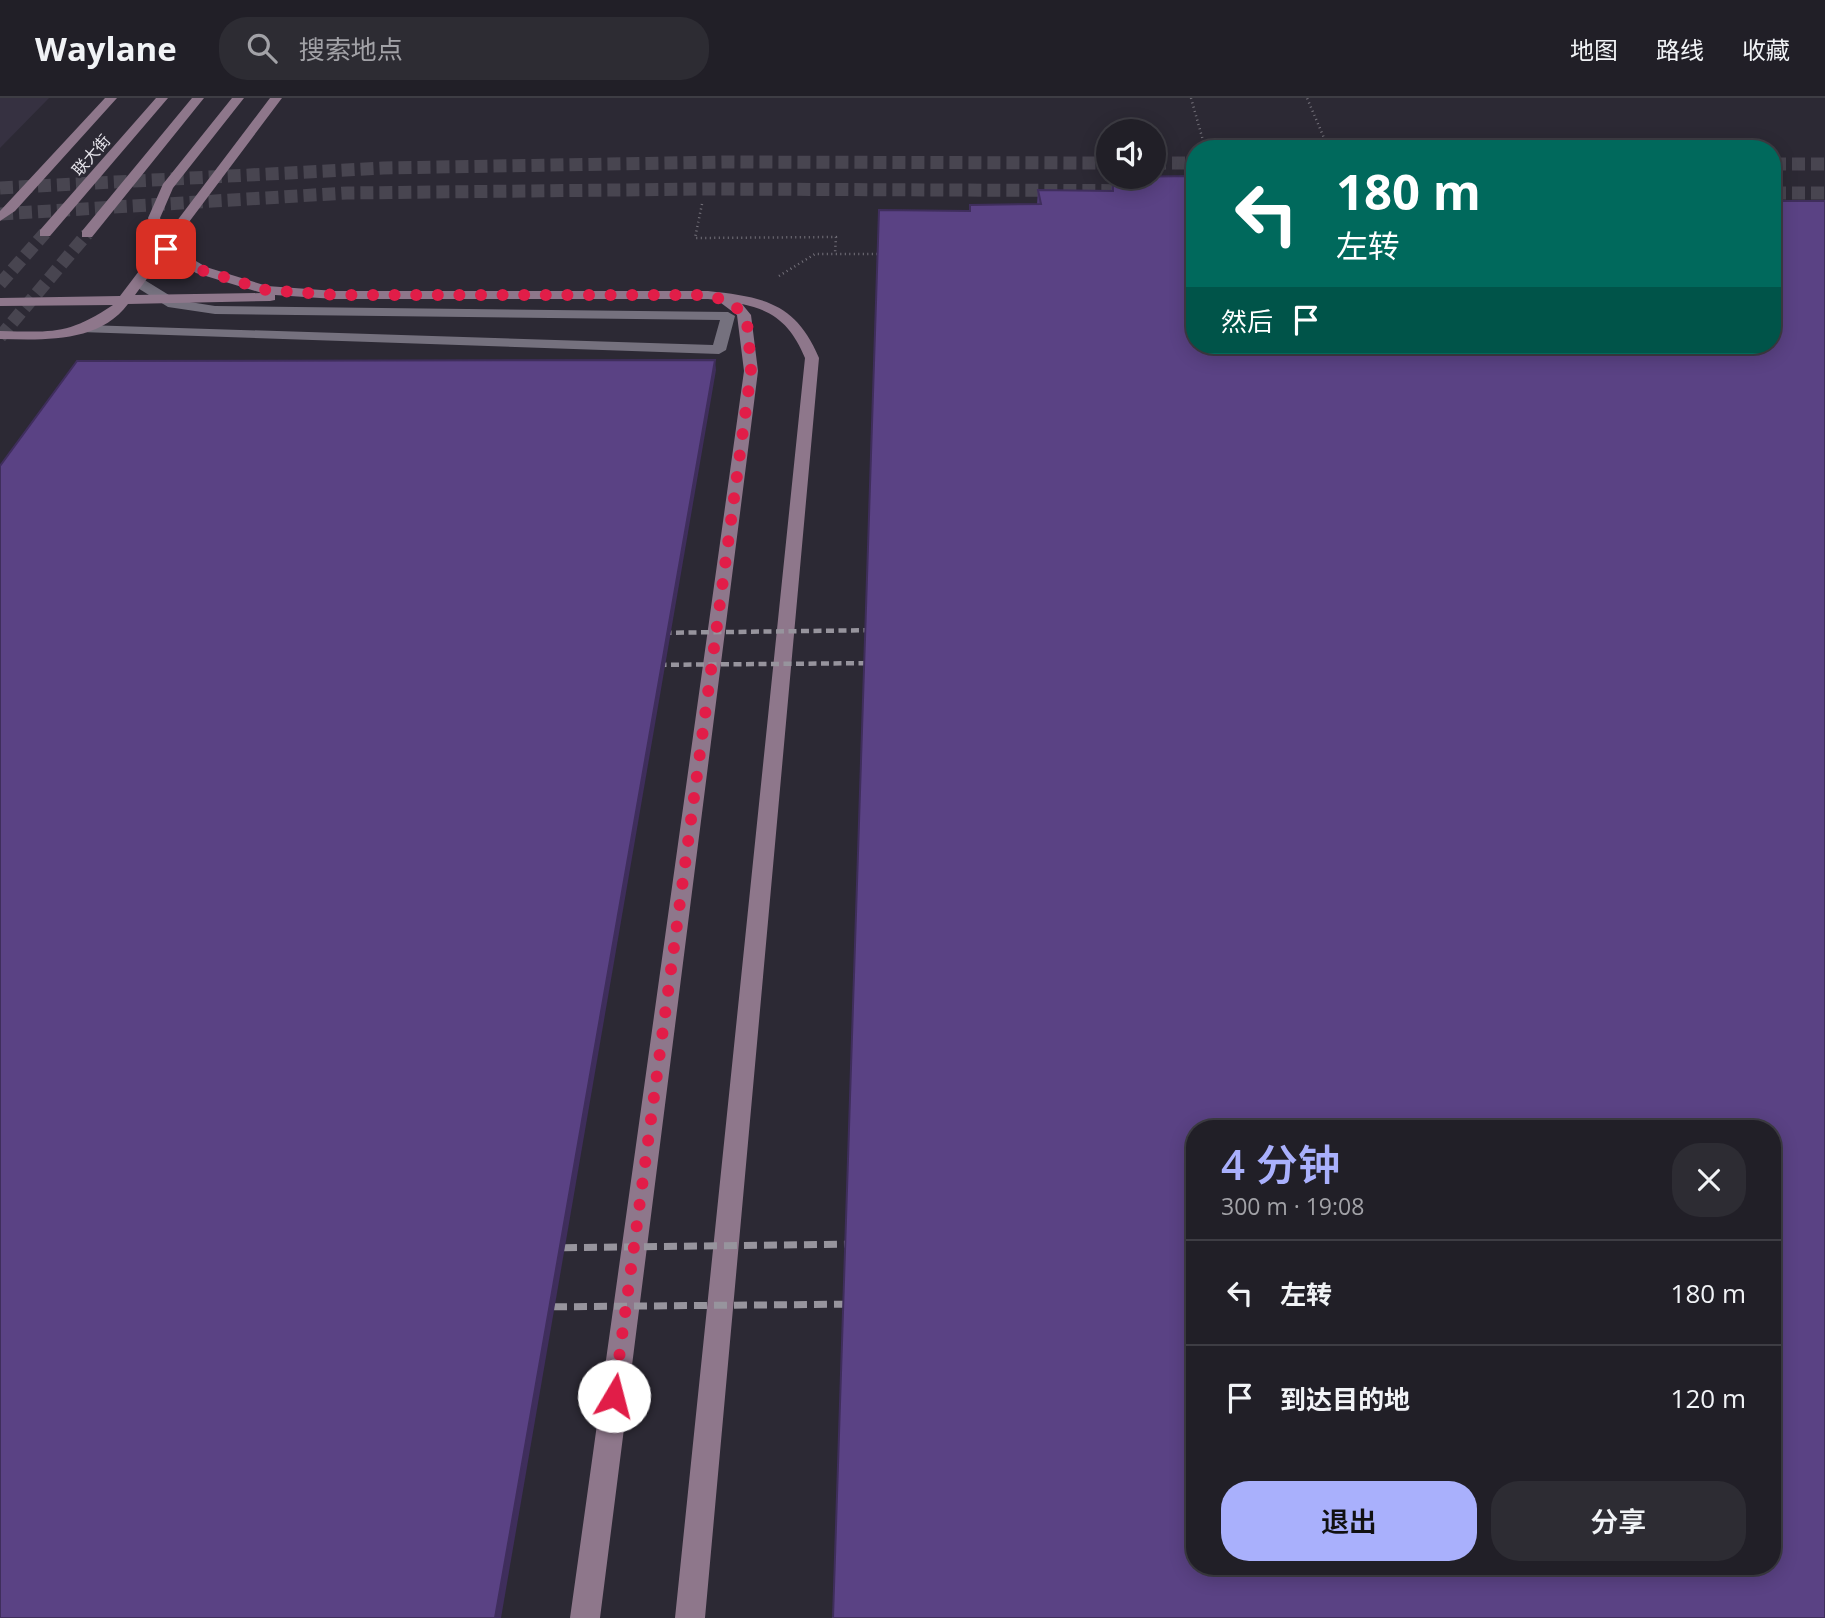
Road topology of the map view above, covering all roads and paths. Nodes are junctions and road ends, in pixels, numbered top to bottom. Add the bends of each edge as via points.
1 (111, 98) edge
2 (162, 98) edge
3 (198, 98) edge
4 (238, 98) edge
5 (276, 98) edge
6 (1191, 98) edge
7 (1307, 98) edge
8 (1202, 140) edge
9 (1325, 140) edge
10 (702, 204) dead end
11 (0, 216) edge
12 (45, 233) tunnel mouth
13 (87, 234) tunnel mouth
14 (835, 254) junction
15 (891, 254) edge
16 (138, 282) junction
17 (335, 295) junction
18 (708, 295) junction
19 (742, 299) junction
20 (0, 302) edge
21 (86, 329) junction
22 (0, 335) edge
23 (585, 1618) edge
24 (690, 1618) edge

1 - 11 main road
2 - 12 main road, 联大街
3 - 13 main road
4 - 17 main road via 167,187 154,218 166,249 201,270 266,290
5 - 16 main road
6 - 8 path
7 - 9 path
10 - 14 path via 695,237 836,237
14 - 15 path
14 - 19 path via 815,254
16 - 21 main road via 118,308
16 - 21 lane via 173,304 215,310 728,316 719,350
17 - 18 main road
17 - 20 main road
18 - 19 main road
18 - 23 main road via 730,301 744,315 751,371
19 - 24 main road via 772,308 798,328 812,359
21 - 22 main road via 49,336

